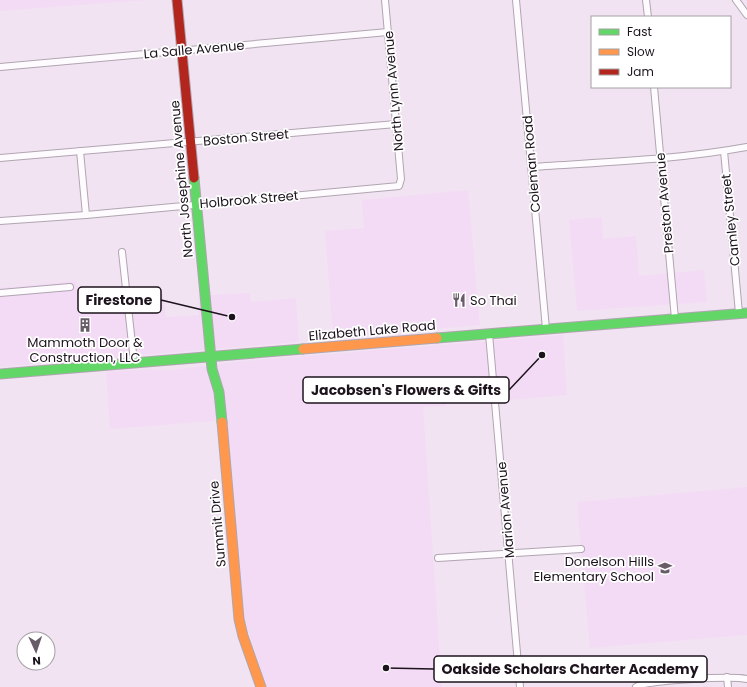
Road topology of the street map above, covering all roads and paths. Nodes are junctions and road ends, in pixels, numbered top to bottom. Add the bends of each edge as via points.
1 (177, 0) edge
2 (385, 0) edge
3 (516, 0) edge
4 (646, 0) edge
5 (736, 0) edge
6 (747, 3) edge
7 (741, 6) junction
8 (747, 15) edge
9 (648, 16) edge
10 (388, 32) junction
11 (182, 50) junction
12 (0, 67) edge
13 (654, 88) edge
14 (396, 124) junction
15 (190, 142) junction
16 (747, 147) edge
17 (80, 151) junction
18 (724, 151) junction
19 (660, 157) junction
20 (0, 158) edge
21 (532, 167) junction
22 (401, 183) joint
23 (196, 203) junction
24 (86, 215) junction
25 (0, 221) edge
26 (122, 252) dead end
27 (70, 287) dead end
28 (0, 293) edge
29 (743, 313) edge
30 (675, 318) junction
31 (546, 329) junction
32 (489, 334) junction
33 (211, 356) junction
34 (134, 362) junction
35 (0, 374) edge
36 (581, 549) dead end
37 (509, 554) junction
38 (438, 558) dead end
39 (727, 677) junction
40 (747, 678) edge
41 (261, 687) edge
42 (520, 687) edge
43 (636, 687) edge
44 (728, 687) edge

1 - 11 main road, North Josephine Avenue
2 - 10 street, North Lynn Avenue
3 - 21 street, Coleman Road
4 - 9 street
5 - 7 street
6 - 7 street
7 - 8 street
10 - 11 street, La Salle Avenue
10 - 14 street, North Lynn Avenue
11 - 12 street, La Salle Avenue
11 - 15 main road, North Josephine Avenue
13 - 19 street, Preston Avenue
14 - 15 street, Boston Street
14 - 22 street, North Lynn Avenue
15 - 17 street, Boston Street
15 - 23 main road, North Josephine Avenue
16 - 18 street
17 - 20 street, Boston Street
17 - 24 street
18 - 19 street
18 - 29 street, Camley Street
19 - 21 street
19 - 30 street, Preston Avenue
21 - 31 street, Coleman Road
22 - 23 street, Holbrook Street via 389,188
23 - 24 street, Holbrook Street
23 - 33 main road, North Josephine Avenue
24 - 25 street, Holbrook Street
26 - 34 street
27 - 28 street
29 - 30 main road, Elizabeth Lake Road
30 - 31 main road, Elizabeth Lake Road
31 - 32 main road, Elizabeth Lake Road
32 - 33 main road, Elizabeth Lake Road
32 - 37 street, Marion Avenue
33 - 34 main road, Elizabeth Lake Road
33 - 41 main road, Summit Drive via 219,392 239,619
34 - 35 main road, Elizabeth Lake Road
36 - 37 street
37 - 38 street
37 - 42 street, Marion Avenue
39 - 40 street
39 - 43 street
39 - 44 street

